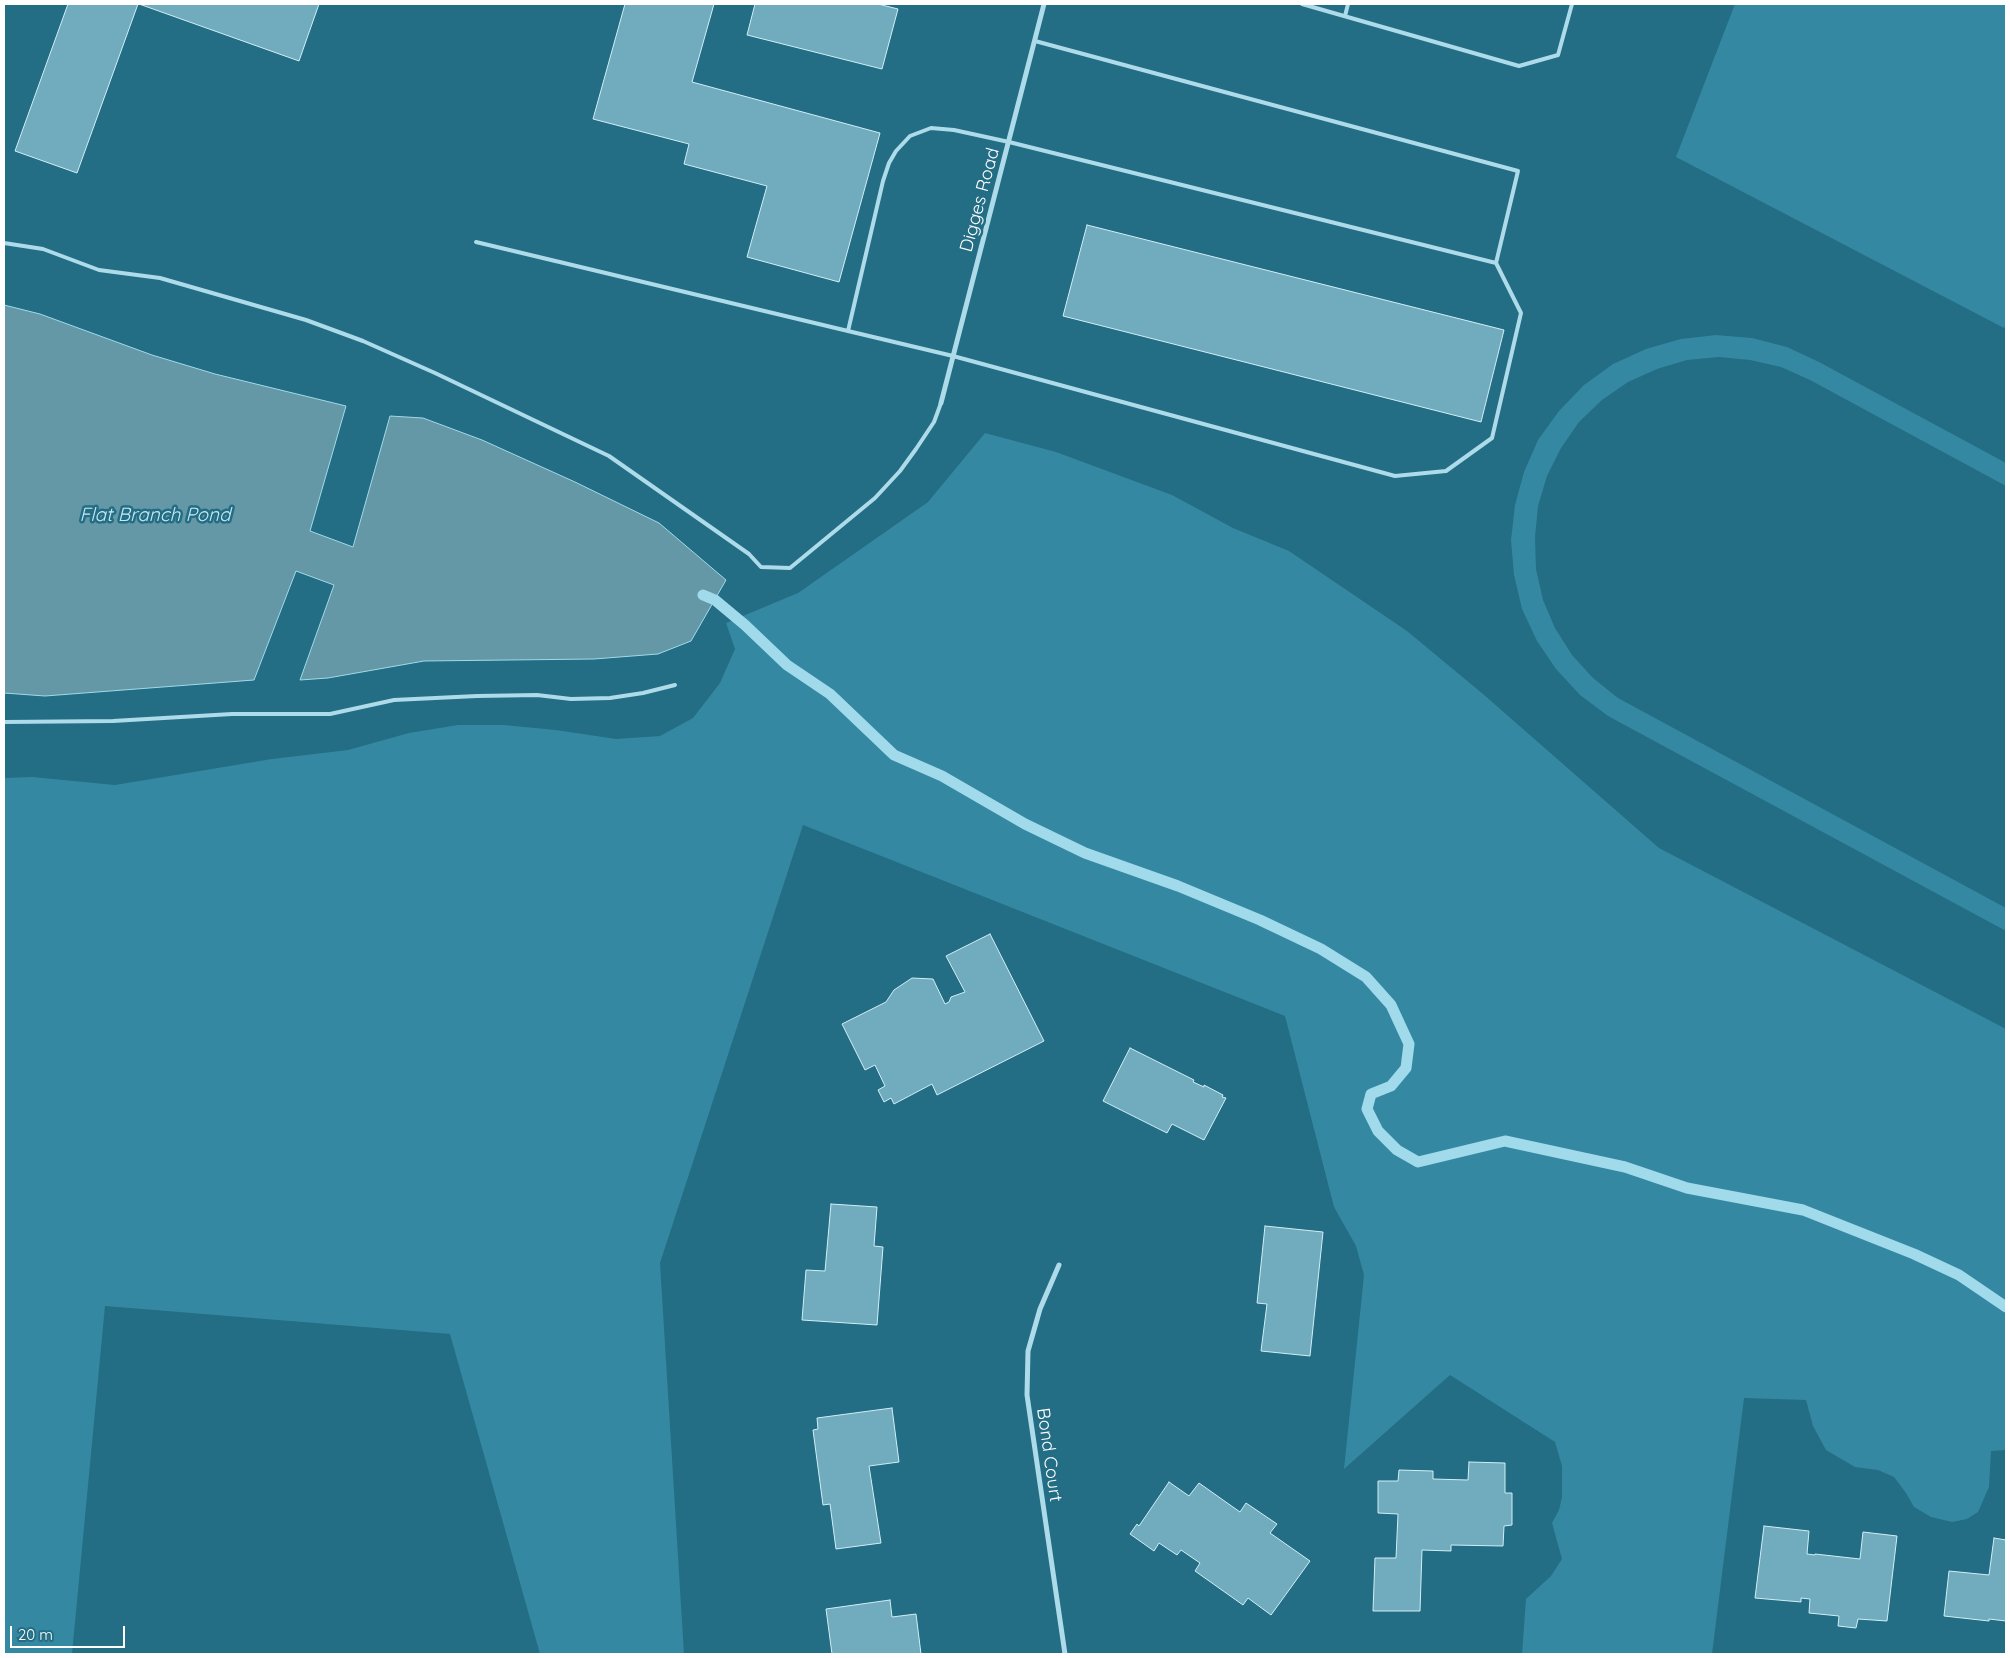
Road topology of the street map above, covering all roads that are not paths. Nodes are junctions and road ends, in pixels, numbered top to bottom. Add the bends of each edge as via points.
1 (1044, 4) edge
2 (1302, 4) edge
3 (1348, 4) edge
4 (1572, 4) edge
5 (1345, 16) junction
6 (1035, 41) junction
7 (1009, 142) junction
8 (476, 242) dead end
9 (4, 243) edge
10 (1496, 263) junction
11 (848, 331) junction
12 (953, 356) junction
13 (941, 403) joint
14 (675, 684) dead end
15 (4, 722) edge
16 (1059, 1265) dead end
17 (1065, 1654) edge

1 - 6 street, Digges Road
2 - 5 lane
3 - 5 lane
4 - 5 lane via 1558,55 1518,66
6 - 7 street, Digges Road
6 - 10 lane via 1518,171
7 - 10 lane
7 - 11 lane via 931,128 910,136 902,144 889,163 883,181
7 - 12 street, Digges Road
8 - 11 lane
9 - 13 lane via 43,249 99,270 160,278 306,320 362,341 609,456 749,554 762,567 790,568 875,498 900,471 934,422
10 - 12 lane via 1521,313 1492,438 1446,471 1395,476
11 - 12 lane
12 - 13 street, Digges Road
14 - 15 lane via 610,698 571,700 538,695 394,700 330,714
16 - 17 street, Bond Court via 1040,1309 1028,1351 1027,1395

